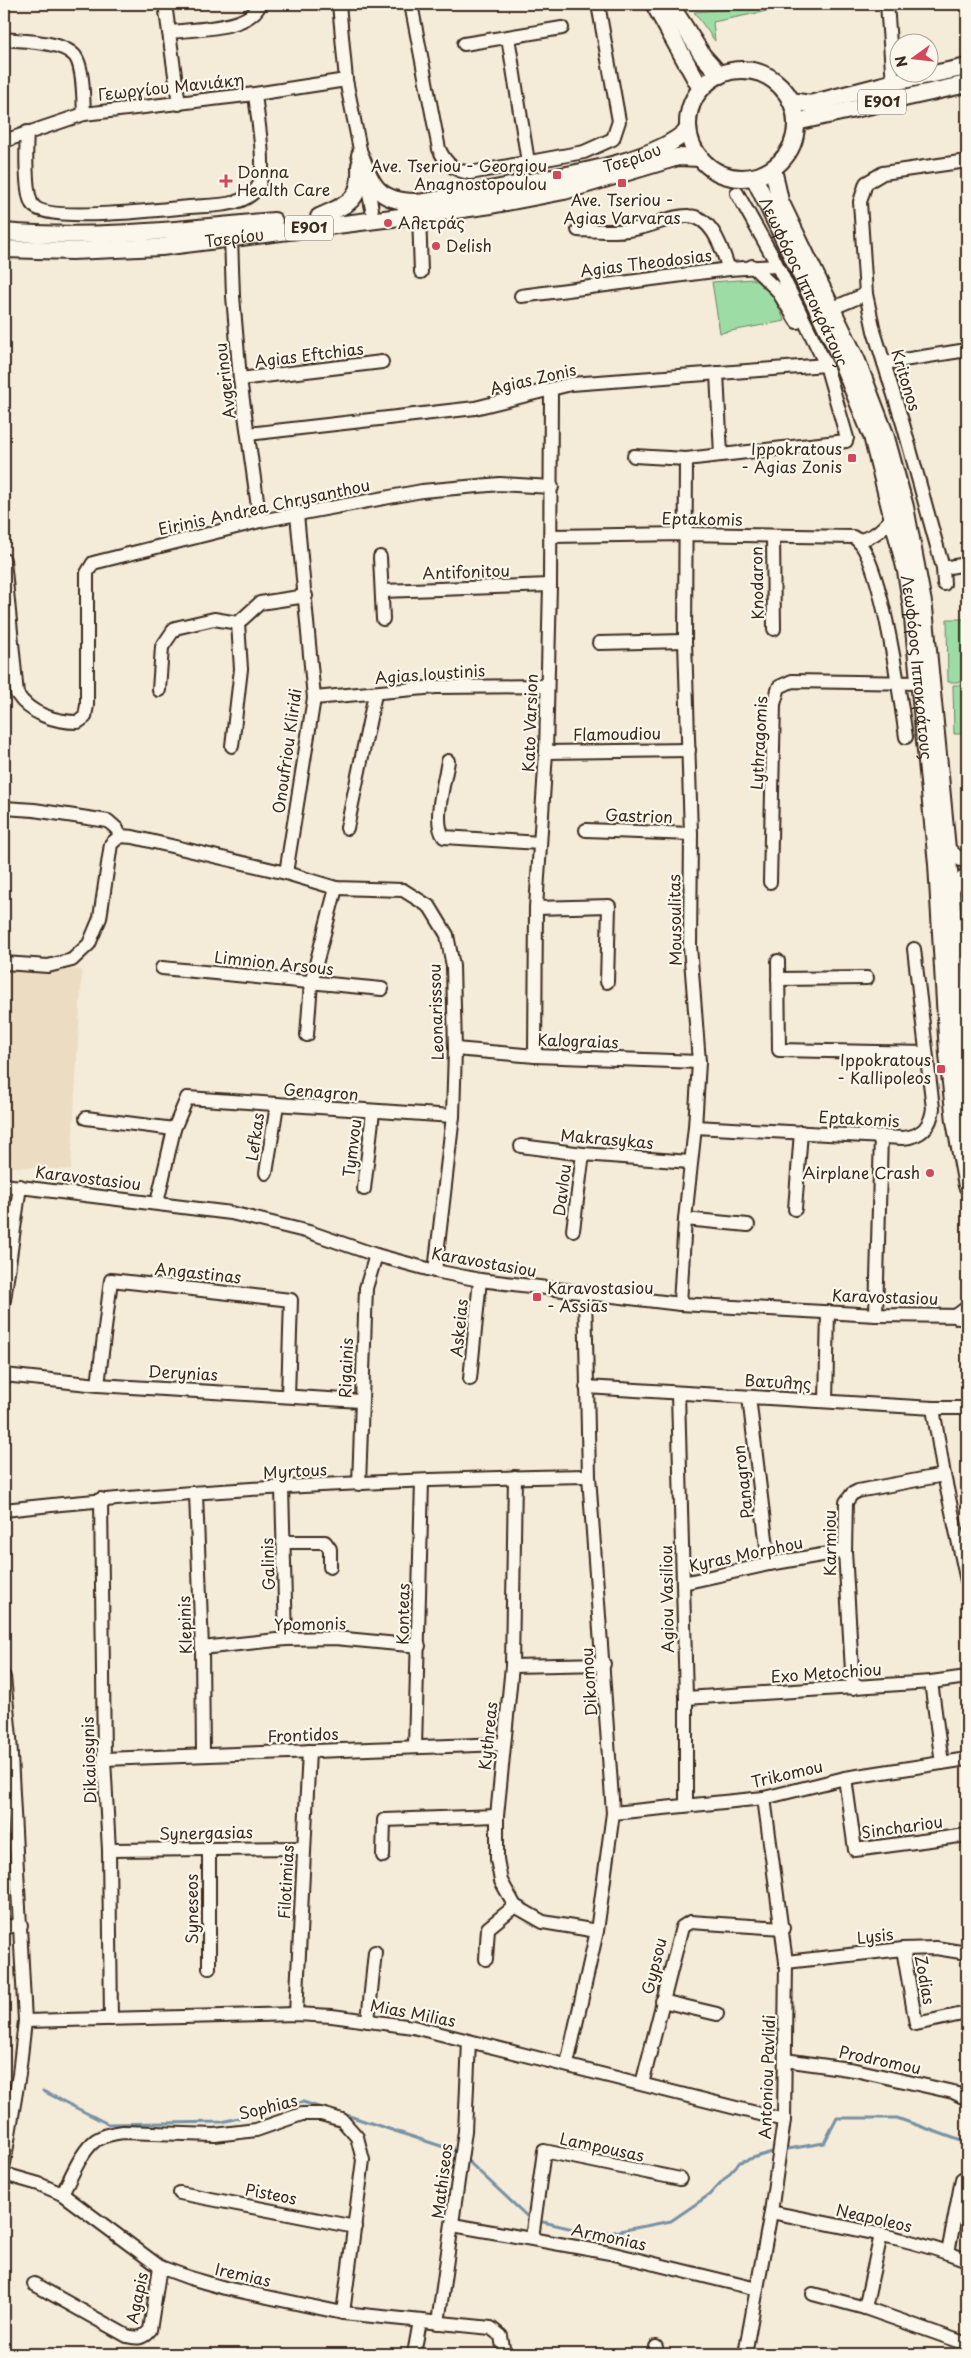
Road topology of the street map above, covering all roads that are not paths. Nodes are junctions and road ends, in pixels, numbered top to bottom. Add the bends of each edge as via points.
1 (165, 4) edge
2 (260, 4) edge
3 (339, 4) edge
4 (411, 4) edge
5 (598, 4) edge
6 (654, 4) edge
7 (670, 4) edge
8 (887, 4) edge
9 (562, 28) dead end
10 (169, 32) junction
11 (508, 37) junction
12 (4, 39) edge
13 (464, 44) dead end
14 (967, 67) edge
15 (720, 75) junction
16 (346, 80) junction
17 (893, 83) junction
18 (967, 84) edge
19 (701, 89) junction
20 (255, 94) junction
21 (791, 101) junction
22 (178, 104) junction
23 (84, 114) junction
24 (796, 122) junction
25 (688, 130) junction
26 (27, 132) junction
27 (4, 140) edge
28 (360, 155) junction
29 (700, 158) junction
30 (967, 161) edge
31 (528, 162) junction
32 (773, 169) junction
33 (754, 177) junction
34 (737, 193) dead end
35 (422, 208) junction
36 (375, 209) junction
37 (319, 217) junction
38 (578, 230) dead end
39 (4, 232) edge
40 (231, 237) junction
41 (4, 249) edge
42 (792, 254) junction
43 (752, 266) junction
44 (776, 266) junction
45 (728, 269) junction
46 (421, 272) dead end
47 (866, 294) junction
48 (521, 296) dead end
49 (833, 308) junction
50 (967, 350) edge
51 (811, 354) dead end
52 (382, 362) dead end
53 (884, 363) junction
54 (826, 365) junction
55 (717, 373) junction
56 (240, 379) junction
57 (552, 390) junction
58 (248, 434) junction
59 (721, 455) junction
60 (634, 456) dead end
61 (686, 459) junction
62 (552, 487) junction
63 (297, 514) junction
64 (893, 517) junction
65 (260, 521) junction
66 (878, 533) junction
67 (686, 534) junction
68 (551, 536) junction
69 (773, 536) junction
70 (856, 539) junction
71 (899, 542) junction
72 (380, 557) dead end
73 (4, 560) edge
74 (967, 564) edge
75 (943, 568) junction
76 (944, 584) dead end
77 (550, 585) junction
78 (382, 591) junction
79 (306, 596) junction
80 (383, 619) dead end
81 (238, 623) junction
82 (774, 628) dead end
83 (686, 641) junction
84 (599, 643) dead end
85 (898, 682) junction
86 (919, 683) junction
87 (547, 686) junction
88 (159, 690) dead end
89 (375, 694) junction
90 (314, 698) junction
91 (906, 737) dead end
92 (232, 746) dead end
93 (690, 750) junction
94 (546, 752) junction
95 (448, 762) dead end
96 (4, 808) edge
97 (347, 828) dead end
98 (586, 830) dead end
99 (691, 834) junction
100 (120, 836) junction
101 (540, 842) junction
102 (947, 847) junction
103 (967, 861) edge
104 (286, 873) junction
105 (967, 873) edge
106 (770, 882) dead end
107 (336, 888) junction
108 (951, 891) junction
109 (536, 908) junction
110 (914, 949) dead end
111 (778, 961) dead end
112 (4, 963) edge
113 (162, 968) dead end
114 (867, 978) dead end
115 (778, 979) junction
116 (607, 982) dead end
117 (311, 983) junction
118 (382, 989) dead end
119 (307, 1035) dead end
120 (455, 1049) junction
121 (926, 1053) junction
122 (535, 1056) junction
123 (699, 1062) junction
124 (967, 1102) edge
125 (277, 1105) junction
126 (373, 1112) junction
127 (453, 1116) junction
128 (86, 1118) dead end
129 (695, 1127) junction
130 (174, 1129) junction
131 (802, 1132) junction
132 (880, 1136) junction
133 (521, 1146) dead end
134 (583, 1154) junction
135 (690, 1162) junction
136 (266, 1173) dead end
137 (4, 1186) edge
138 (20, 1186) junction
139 (967, 1186) edge
140 (364, 1189) dead end
141 (157, 1203) junction
142 (795, 1208) dead end
143 (685, 1219) junction
144 (748, 1225) dead end
145 (573, 1230) dead end
146 (376, 1255) junction
147 (435, 1271) junction
148 (480, 1280) junction
149 (585, 1294) junction
150 (4, 1300) edge
151 (680, 1304) junction
152 (828, 1312) junction
153 (876, 1315) junction
154 (965, 1315) edge
155 (4, 1375) edge
156 (470, 1379) dead end
157 (98, 1385) junction
158 (586, 1387) junction
159 (678, 1393) junction
160 (288, 1396) junction
161 (749, 1397) junction
162 (362, 1401) junction
163 (826, 1401) junction
164 (932, 1408) junction
165 (967, 1408) edge
166 (944, 1475) junction
167 (589, 1476) junction
168 (515, 1477) junction
169 (422, 1481) junction
170 (359, 1484) junction
171 (282, 1488) junction
172 (196, 1494) junction
173 (102, 1500) junction
174 (4, 1510) edge
175 (283, 1542) junction
176 (845, 1551) junction
177 (769, 1564) junction
178 (330, 1567) dead end
179 (967, 1581) edge
180 (683, 1583) junction
181 (286, 1639) junction
182 (419, 1646) junction
183 (202, 1648) junction
184 (604, 1664) junction
185 (512, 1666) junction
186 (4, 1677) edge
187 (967, 1677) edge
188 (931, 1682) junction
189 (853, 1688) junction
190 (686, 1698) junction
191 (7, 1737) edge
192 (503, 1744) junction
193 (415, 1747) junction
194 (309, 1752) junction
195 (203, 1756) junction
196 (104, 1759) junction
197 (967, 1759) edge
198 (942, 1763) junction
199 (845, 1778) junction
200 (764, 1798) junction
201 (686, 1805) junction
202 (613, 1813) junction
203 (497, 1816) junction
204 (9, 1827) edge
205 (967, 1835) edge
206 (304, 1848) junction
207 (209, 1849) junction
208 (109, 1850) junction
209 (383, 1856) dead end
210 (515, 1906) junction
211 (21, 1925) junction
212 (4, 1927) edge
213 (783, 1928) junction
214 (598, 1931) junction
215 (903, 1949) junction
216 (376, 1952) dead end
217 (967, 1953) edge
218 (486, 1959) dead end
219 (786, 1962) junction
220 (209, 1968) dead end
221 (662, 2001) junction
222 (967, 2013) edge
223 (296, 2014) junction
224 (717, 2014) dead end
225 (111, 2019) junction
226 (25, 2021) junction
227 (368, 2021) junction
228 (469, 2042) junction
229 (785, 2060) junction
230 (567, 2064) junction
231 (642, 2084) junction
232 (967, 2099) edge
233 (784, 2120) junction
234 (4, 2164) edge
235 (4, 2174) edge
236 (962, 2179) dead end
237 (680, 2180) dead end
238 (180, 2193) dead end
239 (62, 2194) junction
240 (771, 2212) junction
241 (453, 2225) junction
242 (355, 2227) junction
243 (881, 2235) junction
244 (532, 2238) junction
245 (948, 2253) junction
246 (967, 2260) edge
247 (160, 2267) junction
248 (34, 2284) dead end
249 (757, 2289) junction
250 (813, 2294) dead end
251 (865, 2308) junction
252 (343, 2313) junction
253 (420, 2321) junction
254 (438, 2323) junction
255 (967, 2344) edge
256 (414, 2354) edge
257 (504, 2354) edge
258 (745, 2354) edge

1 - 10 street
2 - 10 street via 258,10 246,19 231,24
3 - 16 street
4 - 31 street via 444,159 458,171 470,173
5 - 31 street via 620,121 612,139 584,152
6 - 19 main road
7 - 15 main road via 703,56
8 - 17 street
9 - 11 street
10 - 22 street
11 - 13 street
11 - 31 street
12 - 23 street via 59,46 75,56 81,74
14 - 17 main road, E901
15 - 19 main road
15 - 21 main road via 730,71 758,72 782,87
16 - 20 street, Γεωργίου Μανιάκη
16 - 28 street
17 - 21 main road, E901 via 810,104
18 - 24 main road, E901
19 - 25 main road via 691,108
20 - 22 street, Γεωργίου Μανιάκη
20 - 26 street via 262,172 253,194 230,204 105,214 37,210 32,203
21 - 24 main road
22 - 23 street, Γεωργίου Μανιάκη
23 - 26 street, Γεωργίου Μανιάκη
24 - 32 main road via 794,140 786,156
25 - 29 main road
25 - 35 main road, Τσερίου / E901 via 665,146 603,168
26 - 27 street, Γεωργίου Μανιάκη
28 - 35 main road via 370,180 383,195
28 - 36 street
28 - 37 main road via 360,185 355,196
29 - 33 main road via 712,170 726,176
29 - 35 main road, Τσερίου / E901 via 678,158 564,191 491,205
30 - 47 street, Kritonos via 883,173 866,183 860,202
32 - 33 main road
32 - 49 main road, Λεωφόρος Ιπποκράτους via 780,201
33 - 42 main road, Λεωφόρος Ιπποκράτους
34 - 44 street
35 - 36 main road, E901
35 - 40 main road, Τσερίου / E901
35 - 46 street
36 - 37 main road, Τσερίου / E901
37 - 39 main road, Τσερίου / E901 via 62,236
38 - 45 street via 627,230 678,217 698,218 719,242
40 - 41 main road, Τσερίου / E901 via 162,247 90,251
40 - 56 street, Avgerinou
42 - 44 street
42 - 64 main road, Λεωφόρος Ιπποκράτους via 833,341 872,436
43 - 44 street, Agias Theodosias
43 - 45 street, Agias Theodosias
43 - 51 street via 777,290 794,316
44 - 54 street
45 - 48 street, Agias Theodosias
47 - 49 street
47 - 53 street, Kritonos
49 - 102 main road, Λεωφόρος Ιπποκράτους via 885,434 906,507 924,608
50 - 53 street
52 - 56 street, Agias Eftchias
53 - 75 street, Kritonos
54 - 55 street, Agias Zonis
54 - 59 street via 847,438 843,442
55 - 57 street, Agias Zonis via 571,384
55 - 59 street
56 - 58 street, Avgerinou
57 - 58 street, Agias Zonis via 475,408
57 - 62 street, Kato Varsion
58 - 65 street, Avgerinou
59 - 61 street
60 - 61 street
61 - 67 street, Mousoulitas
62 - 63 street, Eirinis Andrea Chrysanthou via 500,484 422,491
62 - 68 street, Kato Varsion
63 - 65 street, Eirinis Andrea Chrysanthou
63 - 79 street, Onoufriou Kliridi
64 - 66 street
64 - 71 main road, Λεωφόρος Ιπποκράτους
65 - 73 street, Eirinis Andrea Chrysanthou via 93,563 88,573 87,705 85,717 78,722 46,716 23,704 17,694
66 - 70 street via 870,538
66 - 71 street
67 - 68 street, Eptakomis
67 - 69 street, Eptakomis
67 - 83 street, Mousoulitas
68 - 77 street, Kato Varsion
69 - 70 street, Eptakomis
69 - 82 street, Knodaron
70 - 85 street via 867,555 880,592
71 - 86 main road, Λεωφόρος Ιπποκράτους via 912,608
72 - 78 street
74 - 75 street
75 - 76 street, Kritonos
77 - 78 street, Antifonitou
77 - 87 street, Kato Varsion
78 - 80 street
79 - 81 street via 260,603
79 - 90 street, Onoufriou Kliridi
81 - 88 street via 214,619 175,628 162,648
81 - 92 street via 241,669
83 - 84 street
83 - 93 street, Mousoulitas
85 - 86 street, Lythragomis
85 - 91 street
85 - 106 street, Lythragomis via 792,681 779,687 774,704
86 - 139 main road, Λεωφόρος Ιπποκράτους via 937,864 948,1054 955,1121
87 - 89 street, Agias Ioustinis via 436,687
87 - 94 street, Kato Varsion
89 - 90 street, Agias Ioustinis
89 - 97 street
90 - 104 street, Onoufriou Kliridi
93 - 94 street, Flamoudiou
93 - 99 street, Mousoulitas
94 - 101 street, Kato Varsion
95 - 101 street via 438,820 444,836
96 - 100 street via 108,821
98 - 99 street, Gastrion
99 - 123 street, Mousoulitas via 690,946
100 - 104 street, Leonarisssou
100 - 112 street via 111,844 100,918 89,944 72,960 48,966
101 - 109 street, Kato Varsion
102 - 103 street via 961,860
102 - 108 main road, Λεωφόρος Ιπποκράτους
104 - 107 street, Leonarisssou
105 - 108 street
107 - 117 street
107 - 120 street, Leonarisssou via 403,890 430,907 446,935 453,966
108 - 124 main road, Λεωφόρος Ιπποκράτους via 958,1029
109 - 116 street via 609,906
109 - 122 street, Kato Varsion
110 - 121 street, Eptakomis
111 - 115 street
113 - 117 street, Limnion Arsous
114 - 115 street
115 - 121 street via 780,1050
117 - 118 street, Limnion Arsous
117 - 119 street
120 - 122 street, Kalograias
120 - 127 street, Leonarisssou
121 - 132 street, Eptakomis via 933,1108 929,1125 912,1137
122 - 123 street, Kalograias
123 - 129 street, Mousoulitas
125 - 126 street, Genagron
125 - 130 street, Genagron via 187,1098
125 - 136 street, Lefkas
126 - 127 street, Genagron
126 - 140 street, Tymvou
127 - 147 street, Leonarisssou
128 - 130 street
129 - 131 street, Eptakomis
129 - 135 street, Mousoulitas
130 - 141 street
131 - 132 street, Eptakomis
131 - 142 street
132 - 153 street
133 - 134 street, Makrasykas
134 - 135 street, Makrasykas
134 - 145 street, Davlou
135 - 143 street, Mousoulitas
137 - 138 street, Karavostasiou
138 - 141 street, Karavostasiou
138 - 150 street
141 - 146 street, Karavostasiou via 231,1212 309,1232
143 - 144 street
143 - 151 street, Mousoulitas
146 - 147 street, Karavostasiou
146 - 162 street, Rigainis via 366,1288
147 - 148 street, Karavostasiou
148 - 149 street, Karavostasiou
148 - 156 street, Askeias
149 - 151 street, Karavostasiou
149 - 158 street, Dikomou
151 - 152 street, Karavostasiou
152 - 153 street, Karavostasiou
152 - 163 street
153 - 154 street, Karavostasiou
155 - 157 street, Derynias
157 - 160 street, Derynias
157 - 160 street, Angastinas via 111,1280 291,1300
158 - 159 street, Βατυλης
158 - 167 street, Dikomou
159 - 161 street, Βατυλης
159 - 180 street, Agiou Vasiliou
160 - 162 street, Derynias
161 - 163 street, Βατυλης
161 - 177 street, Panagron
162 - 170 street, Rigainis
163 - 164 street, Βατυλης
164 - 165 street, Βατυλης
164 - 166 street
166 - 176 street, Karmiou via 852,1494 846,1502
166 - 179 street
167 - 168 street, Myrtous
167 - 184 street, Dikomou
168 - 169 street, Myrtous
168 - 185 street, Kythreas
169 - 170 street, Myrtous
169 - 182 street, Konteas
170 - 171 street, Myrtous
171 - 172 street, Myrtous
171 - 175 street, Galinis
172 - 173 street, Myrtous
172 - 183 street, Klepinis
173 - 174 street, Myrtous
173 - 196 street, Dikaiosynis
175 - 178 street via 325,1542 330,1549
175 - 181 street, Galinis
176 - 177 street, Kyras Morphou
176 - 189 street, Karmiou
177 - 180 street, Kyras Morphou
180 - 190 street, Agiou Vasiliou
181 - 182 street, Ypomonis via 335,1638
181 - 183 street, Ypomonis
182 - 193 street, Konteas
183 - 195 street, Klepinis
184 - 185 street
184 - 202 street, Dikomou
185 - 192 street, Kythreas
186 - 191 street
187 - 188 street, Exo Metochiou
188 - 189 street, Exo Metochiou
188 - 198 street
189 - 190 street, Exo Metochiou
190 - 201 street, Agiou Vasiliou
191 - 204 street
192 - 193 street, Frontidos
192 - 203 street, Kythreas
193 - 194 street, Frontidos
194 - 195 street, Frontidos
194 - 206 street, Filotimias
195 - 196 street, Frontidos
196 - 208 street, Dikaiosynis
197 - 198 street, Trikomou
198 - 199 street, Trikomou
199 - 200 street, Trikomou
199 - 205 street, Sinchariou via 855,1850
200 - 201 street, Trikomou
200 - 213 street, Antoniou Pavlidi
201 - 202 street, Trikomou
202 - 214 street, Dikomou
203 - 209 street via 384,1820
203 - 210 street, Kythreas via 497,1859 501,1880
204 - 211 street
206 - 207 street, Synergasias
206 - 223 street, Filotimias
207 - 208 street, Synergasias
207 - 220 street, Syneseos
208 - 225 street, Dikaiosynis
210 - 214 street via 543,1922
210 - 218 street via 488,1928
211 - 212 street
211 - 226 street
213 - 219 street, Antoniou Pavlidi
213 - 221 street, Gypsou via 685,1924 679,1932
214 - 230 street, Dikomou
215 - 217 street, Lysis via 936,1948
215 - 219 street, Lysis
215 - 222 street, Zodias via 916,2024
216 - 227 street
219 - 229 street, Antoniou Pavlidi
221 - 224 street
221 - 231 street, Gypsou
223 - 225 street, Mias Milias
223 - 227 street, Mias Milias
225 - 226 street, Mias Milias
226 - 234 street
227 - 228 street, Mias Milias via 413,2027
228 - 230 street, Mias Milias
228 - 241 street, Mathiseos via 465,2131
229 - 232 street, Prodromou via 855,2070 953,2092
229 - 233 street, Antoniou Pavlidi
230 - 231 street, Mias Milias
231 - 233 street, Mias Milias
233 - 240 street, Antoniou Pavlidi
235 - 239 street, Iremias
236 - 245 street
237 - 244 street, Lampousas via 544,2151
238 - 242 street, Pisteos
239 - 242 street, Sophias via 86,2151 96,2140 109,2134 215,2135 256,2130 302,2114 321,2114 342,2120 357,2137 363,2160
239 - 247 street, Iremias
240 - 243 street, Neapoleos
240 - 249 street, Antoniou Pavlidi
241 - 244 street, Armonias
241 - 254 street, Mathiseos
242 - 252 street, Sophias
243 - 245 street, Neapoleos
243 - 251 street
244 - 249 street, Armonias via 610,2253
245 - 246 street, Neapoleos
247 - 248 street, Agapis via 150,2330 144,2337 136,2339
247 - 252 street, Iremias via 225,2288
249 - 258 street, Antoniou Pavlidi
250 - 251 street
251 - 255 street
252 - 253 street, Iremias
253 - 254 street, Iremias
253 - 256 street
254 - 257 street, Iremias via 491,2328 501,2336

